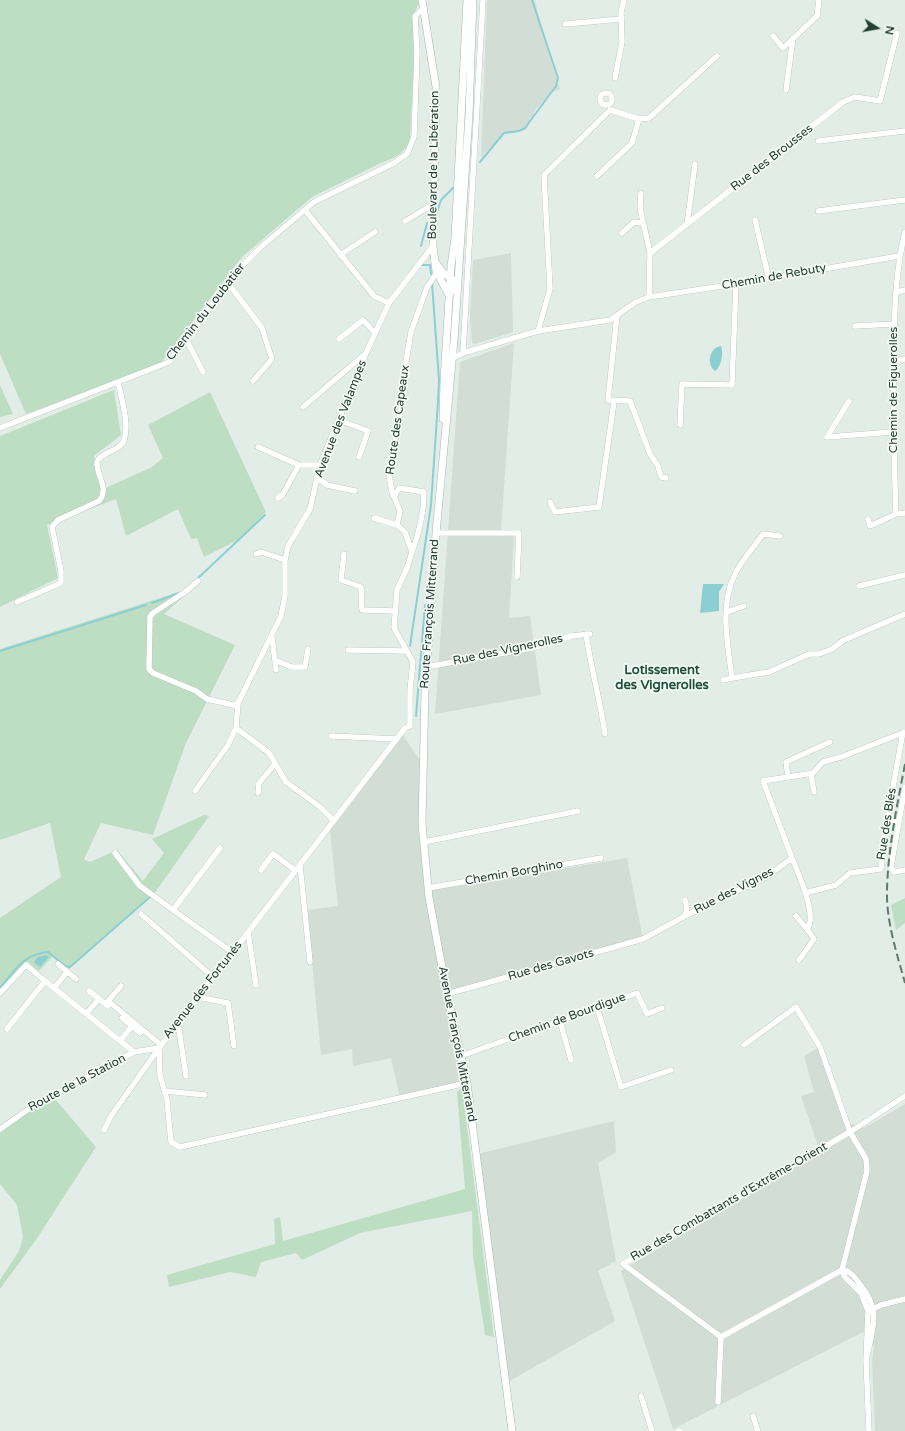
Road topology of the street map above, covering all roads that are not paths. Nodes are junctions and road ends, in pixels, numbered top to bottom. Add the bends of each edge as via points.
1 (422, 0) edge
2 (468, 0) edge
3 (473, 0) edge
4 (483, 0) edge
5 (624, 0) edge
6 (818, 0) edge
7 (424, 8) junction
8 (621, 19) junction
9 (566, 24) dead end
10 (897, 33) dead end
11 (773, 36) dead end
12 (793, 38) junction
13 (717, 56) dead end
14 (615, 78) dead end
15 (786, 90) dead end
16 (612, 101) junction
17 (605, 104) junction
18 (610, 110) junction
19 (638, 119) junction
20 (905, 131) edge
21 (818, 141) dead end
22 (695, 164) dead end
23 (597, 176) dead end
24 (641, 193) dead end
25 (905, 200) edge
26 (432, 205) junction
27 (305, 210) junction
28 (818, 211) dead end
29 (755, 220) dead end
30 (405, 221) dead end
31 (643, 223) junction
32 (687, 225) junction
33 (375, 232) dead end
34 (905, 232) edge
35 (622, 233) dead end
36 (432, 246) junction
37 (650, 253) junction
38 (340, 256) junction
39 (899, 256) junction
40 (438, 270) junction
41 (451, 276) junction
42 (769, 279) junction
43 (228, 283) junction
44 (736, 284) junction
45 (905, 290) edge
46 (896, 292) junction
47 (450, 296) junction
48 (649, 297) junction
49 (389, 303) junction
50 (617, 315) junction
51 (894, 324) junction
52 (856, 326) dead end
53 (538, 331) junction
54 (375, 333) junction
55 (186, 339) junction
56 (339, 339) dead end
57 (454, 343) junction
58 (366, 353) junction
59 (463, 353) junction
60 (453, 358) junction
61 (905, 359) edge
62 (894, 361) junction
63 (203, 372) dead end
64 (253, 381) dead end
65 (118, 382) junction
66 (848, 401) dead end
67 (614, 402) junction
68 (303, 407) dead end
69 (339, 420) junction
70 (680, 425) dead end
71 (0, 428) edge
72 (893, 432) junction
73 (258, 447) dead end
74 (359, 457) dead end
75 (298, 464) junction
76 (320, 465) junction
77 (441, 476) junction
78 (317, 477) junction
79 (666, 478) dead end
80 (355, 491) dead end
81 (394, 497) junction
82 (278, 498) dead end
83 (550, 502) dead end
84 (905, 513) edge
85 (896, 514) junction
86 (374, 518) dead end
87 (868, 519) dead end
88 (397, 525) junction
89 (436, 533) junction
90 (780, 536) dead end
91 (412, 552) junction
92 (256, 554) dead end
93 (344, 554) dead end
94 (284, 560) junction
95 (905, 575) edge
96 (517, 577) dead end
97 (198, 581) dead end
98 (859, 586) dead end
99 (17, 602) dead end
100 (744, 606) dead end
101 (396, 611) junction
102 (727, 612) junction
103 (905, 614) edge
104 (272, 636) junction
105 (308, 649) dead end
106 (348, 650) dead end
107 (406, 651) junction
108 (275, 660) junction
109 (426, 667) junction
110 (276, 670) dead end
111 (732, 678) junction
112 (723, 680) dead end
113 (238, 706) junction
114 (236, 728) junction
115 (904, 732) edge
116 (605, 734) dead end
117 (330, 736) dead end
118 (396, 739) junction
119 (830, 742) dead end
120 (423, 752) joint
121 (275, 764) junction
122 (811, 774) junction
123 (788, 777) junction
124 (905, 788) edge
125 (195, 791) dead end
126 (814, 792) dead end
127 (258, 793) dead end
128 (578, 811) dead end
129 (887, 820) junction
130 (334, 821) junction
131 (899, 822) junction
132 (424, 842) junction
133 (220, 848) dead end
134 (115, 853) dead end
135 (601, 858) dead end
136 (792, 858) junction
137 (300, 865) junction
138 (261, 870) dead end
139 (295, 870) junction
140 (905, 870) edge
141 (428, 888) junction
142 (805, 894) junction
143 (685, 900) dead end
144 (173, 910) junction
145 (141, 914) dead end
146 (685, 916) junction
147 (796, 916) dead end
148 (807, 929) junction
149 (248, 932) junction
150 (654, 933) joint
151 (232, 952) junction
152 (799, 960) dead end
153 (310, 962) dead end
154 (58, 964) dead end
155 (67, 972) junction
156 (213, 977) junction
157 (76, 979) dead end
158 (45, 980) junction
159 (256, 984) dead end
160 (121, 986) dead end
161 (54, 988) junction
162 (89, 991) dead end
163 (0, 993) edge
164 (447, 994) junction
165 (198, 997) junction
166 (99, 998) junction
167 (108, 1006) dead end
168 (597, 1007) junction
169 (662, 1008) dead end
170 (86, 1014) junction
171 (122, 1018) dead end
172 (560, 1020) junction
173 (178, 1023) junction
174 (132, 1026) junction
175 (7, 1029) dead end
176 (140, 1033) dead end
177 (120, 1041) junction
178 (744, 1045) dead end
179 (160, 1046) junction
180 (234, 1046) dead end
181 (134, 1052) junction
182 (461, 1056) junction
183 (571, 1060) dead end
184 (671, 1070) dead end
185 (186, 1076) dead end
186 (467, 1083) junction
187 (165, 1091) junction
188 (205, 1095) dead end
189 (905, 1096) edge
190 (1, 1125) edge
191 (104, 1130) dead end
192 (850, 1132) junction
193 (842, 1270) junction
194 (905, 1299) edge
195 (874, 1308) junction
196 (868, 1311) junction
197 (721, 1337) junction
198 (866, 1360) junction
199 (641, 1396) dead end
200 (718, 1402) dead end
201 (754, 1416) dead end
202 (512, 1431) edge
203 (652, 1431) edge
204 (758, 1431) edge
205 (869, 1431) edge

1 - 7 main road, Boulevard de la Libération
2 - 41 main road
3 - 57 main road via 469,115
4 - 59 street
5 - 8 street
6 - 12 street via 817,16
7 - 26 main road, Boulevard de la Libération via 436,87
7 - 27 street, Chemin du Loubatier via 415,16 417,54 414,137 407,154 314,202
8 - 9 street
8 - 14 street via 622,42
10 - 32 street, Rue des Brousses via 880,100 850,97
11 - 12 street via 783,48
12 - 15 street
13 - 19 street via 649,118
16 - 17 street
16 - 17 street via 610,94 604,93 601,100
16 - 18 street
17 - 18 street
18 - 19 street
18 - 53 street via 544,174 550,289
19 - 23 street via 632,143
20 - 21 street
22 - 32 street
24 - 31 street
25 - 28 street
26 - 30 street
26 - 36 main road, Boulevard de la Libération
27 - 38 street
27 - 43 street, Chemin du Loubatier via 261,247
29 - 42 street
31 - 35 street via 634,222
31 - 37 street
32 - 37 street, Rue des Brousses
33 - 38 street
34 - 39 street, Chemin de Figuerolles
36 - 40 main road, Boulevard de la Libération
36 - 49 street, Avenue des Valampes
37 - 48 street
38 - 49 street via 374,296
39 - 42 street, Chemin de Rebuty
39 - 46 street, Chemin de Figuerolles
40 - 41 main road
40 - 47 main road, Boulevard de la Libération
40 - 81 street, Route des Capeaux via 427,287 411,332 405,387 389,475
41 - 47 main road
41 - 57 main road via 455,283 452,335
42 - 44 street, Chemin de Rebuty
43 - 55 street, Chemin du Loubatier
43 - 64 street via 262,328 272,359
44 - 48 street, Chemin de Rebuty
44 - 70 street via 732,385 682,384
45 - 46 street
46 - 51 street, Chemin de Figuerolles
47 - 77 main road
48 - 50 street via 636,302
49 - 54 street, Avenue des Valampes
50 - 53 street via 610,320
50 - 67 street via 608,400
51 - 52 street
51 - 62 street, Chemin de Figuerolles
53 - 59 street
54 - 56 street via 363,320
54 - 58 street, Avenue des Valampes
55 - 63 street
55 - 65 street, Chemin du Loubatier via 169,362
57 - 59 street
57 - 60 main road
58 - 68 street, Avenue des Valampes
58 - 69 street, Avenue des Valampes
59 - 60 street
60 - 77 main road
61 - 62 street
62 - 72 street, Chemin de Figuerolles
65 - 71 street, Chemin du Loubatier
65 - 99 street via 126,421 125,438 121,445 100,457 97,462 104,496 99,501 58,520 52,527 62,582
66 - 72 street via 827,437
67 - 79 street via 630,401 650,454 658,466 661,477
67 - 83 street via 599,507 555,512
69 - 74 street via 368,431
69 - 76 street, Avenue des Valampes
72 - 85 street, Chemin de Figuerolles
73 - 75 street
75 - 76 street
75 - 82 street via 283,494
76 - 78 street, Avenue des Valampes
77 - 89 main road, Route François Mitterrand
78 - 80 street via 327,484
78 - 94 street, Avenue des Valampes via 310,509 288,546
81 - 88 street, Route des Capeaux via 400,511
81 - 91 street via 399,488 424,492 419,532
84 - 85 street
85 - 87 street via 870,526
86 - 88 street
88 - 91 street via 405,532
89 - 96 street via 519,533
89 - 109 main road, Route François Mitterrand
90 - 102 street via 763,534 735,575 727,598
91 - 101 street via 408,568 397,590
92 - 94 street via 261,552
93 - 101 street via 341,580 361,586 362,610
94 - 104 street, Avenue des Valampes via 285,596 281,616
95 - 98 street
97 - 113 street via 150,617 149,669 152,673 196,691 207,700
100 - 102 street
101 - 107 street via 394,628
102 - 111 street via 726,632
103 - 111 street via 844,640 819,654 809,654 769,672
104 - 108 street
104 - 113 street, Avenue des Valampes
105 - 108 street via 305,667 291,667
106 - 107 street
107 - 118 street, Avenue des Fortunés via 413,662 410,726
108 - 110 street
109 - 116 street, Rue des Vignerolles via 532,648 588,634 590,663
109 - 120 main road, Route François Mitterrand
111 - 112 street
113 - 114 street, Avenue des Valampes
114 - 121 street via 269,753
114 - 125 street, Avenue des Valampes via 228,745
115 - 122 street, Rue des Blés via 823,762
115 - 129 street, Rue des Blés
117 - 118 street
118 - 130 street, Avenue des Fortunés
119 - 123 street via 786,762
120 - 132 main road, Avenue François Mitterrand
121 - 127 street via 259,783
121 - 130 street via 286,782 319,806
122 - 123 street
122 - 126 street
123 - 136 street via 763,781
124 - 131 street
128 - 132 street
129 - 131 street
129 - 142 street, Rue des Blés via 880,870 850,873 836,885
130 - 137 street, Avenue des Fortunés
131 - 140 street via 892,870
132 - 141 main road, Avenue François Mitterrand
133 - 144 street
134 - 144 street via 140,886
135 - 141 street, Chemin Borghino
136 - 142 street
136 - 146 street, Rue des Vignes via 766,877
137 - 139 street, Avenue des Fortunés
137 - 153 street
138 - 139 street via 273,854
139 - 149 street, Avenue des Fortunés
141 - 164 main road, Avenue François Mitterrand
142 - 148 street via 811,921
143 - 146 street, Rue des Vignes
144 - 151 street
145 - 156 street
146 - 150 street, Rue des Vignes
147 - 148 street
148 - 152 street via 814,937 814,941
149 - 151 street, Avenue des Fortunés
149 - 159 street
150 - 164 street, Rue des Gavots via 643,939
151 - 156 street, Avenue des Fortunés
154 - 155 street
155 - 157 street
155 - 161 street
156 - 165 street, Avenue des Fortunés
158 - 161 street
158 - 163 street via 26,965
158 - 175 street
160 - 179 street via 108,1001
161 - 170 street
162 - 166 street
164 - 182 main road, Avenue François Mitterrand
165 - 173 street, Avenue des Fortunés
165 - 180 street via 228,1003
166 - 167 street
166 - 170 street
168 - 169 street, Chemin de Bourdigue via 637,993 647,1014
168 - 172 street, Chemin de Bourdigue
168 - 184 street via 621,1087
170 - 177 street
171 - 174 street
172 - 182 street, Chemin de Bourdigue
172 - 183 street
173 - 179 street, Avenue des Fortunés
173 - 185 street
174 - 176 street
174 - 177 street
177 - 181 street
178 - 192 street via 796,1007 820,1047
179 - 181 street, Route de la Station
179 - 187 street, Avenue des Fortunés via 160,1075
179 - 191 street
181 - 190 street, Route de la Station
182 - 186 main road, Avenue François Mitterrand
186 - 187 street, Avenue des Fortunés via 180,1147 171,1142
186 - 202 main road, Avenue François Mitterrand
187 - 188 street
189 - 192 street
192 - 193 street via 866,1159 867,1171
192 - 197 street, Rue des Combattants d'Extrême-Orient via 623,1264
193 - 195 street via 847,1271 858,1281
193 - 196 street via 844,1276 861,1293
193 - 197 street
194 - 195 street
195 - 196 street
195 - 198 street via 875,1317
196 - 198 street
197 - 200 street
198 - 205 street
199 - 203 street
201 - 204 street

